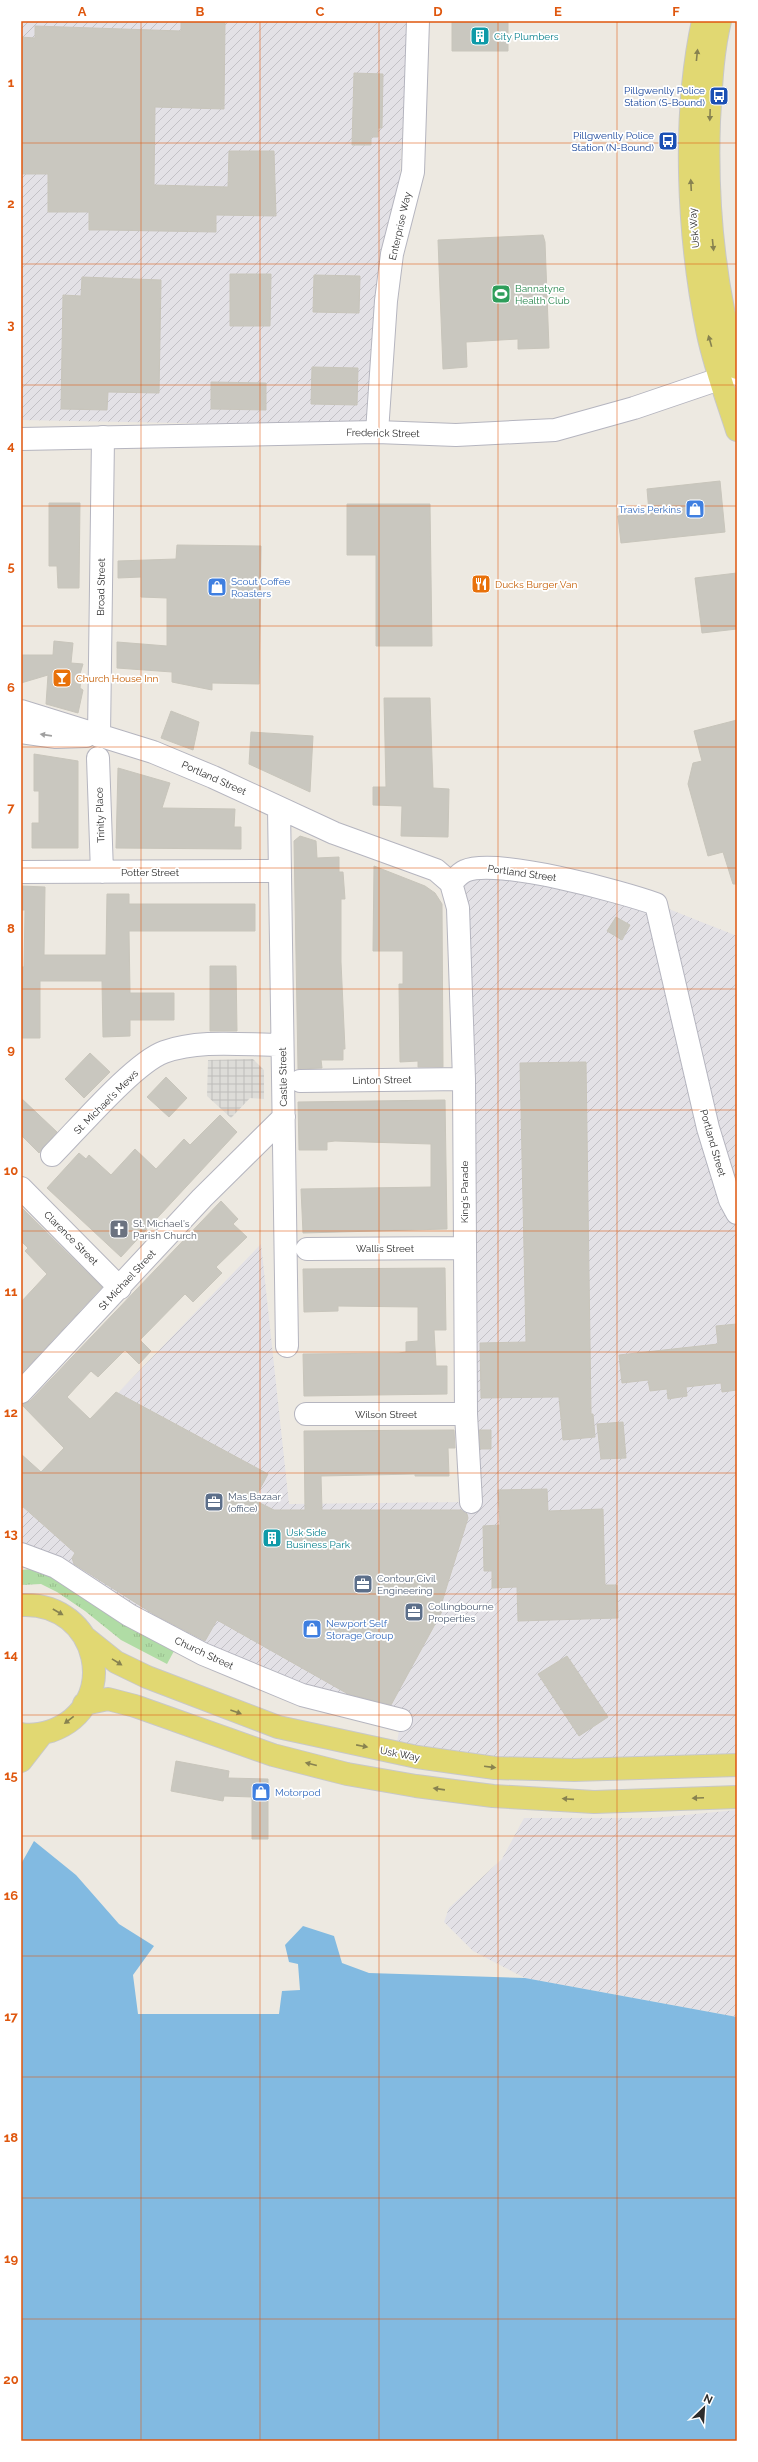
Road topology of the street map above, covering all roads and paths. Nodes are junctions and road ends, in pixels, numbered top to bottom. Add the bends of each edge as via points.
1 (418, 21) edge
2 (703, 21) edge
3 (720, 21) edge
4 (732, 373) edge
5 (737, 430) edge
6 (377, 432) junction
7 (103, 438) junction
8 (21, 439) edge
9 (21, 711) edge
10 (21, 732) edge
11 (99, 736) junction
12 (98, 758) dead end
13 (279, 808) junction
14 (280, 871) junction
15 (21, 872) edge
16 (102, 872) junction
17 (451, 883) junction
18 (282, 1044) junction
19 (464, 1079) junction
20 (300, 1081) dead end
21 (284, 1117) junction
22 (52, 1155) dead end
23 (21, 1188) edge
24 (737, 1213) edge
25 (464, 1248) junction
26 (307, 1249) dead end
27 (120, 1288) junction
28 (287, 1346) dead end
29 (21, 1392) edge
30 (306, 1414) dead end
31 (466, 1414) junction
32 (471, 1502) dead end
33 (21, 1554) edge
34 (21, 1605) edge
35 (86, 1638) junction
36 (84, 1704) junction
37 (401, 1720) dead end
38 (32, 1734) edge
39 (21, 1761) edge
40 (737, 1765) edge
41 (737, 1797) edge

1 - 6 street, Enterprise Way via 413,172 392,254 386,300
4 -> 2 main road, Usk Way via 709,336 702,300 691,184 694,81
3 -> 4 main road, Usk Way via 710,102 708,146 711,228
4 - 5 main road, Usk Way
4 - 6 street, Frederick Street via 634,408 555,430 456,435
6 - 7 street, Frederick Street
7 - 8 street, Frederick Street
7 - 11 street, Broad Street
9 - 11 street, Portland Street
11 -> 10 street, Portland Street via 56,737
11 - 13 street, Portland Street via 153,752
12 - 16 street, Trinity Place
13 - 14 street, Castle Street
13 - 17 street, Portland Street via 334,833 436,870
14 - 16 street, Potter Street
14 - 18 street, Castle Street
15 - 16 street, Potter Street
17 - 19 street, King's Parade via 458,908
17 - 24 street, Portland Street via 465,871 486,867 564,879 618,891 656,904 708,1128 730,1200
18 - 21 street, Castle Street
18 - 22 street, St. Michael's Mews via 192,1045 163,1053 138,1070
19 - 20 street, Linton Street
19 - 25 street, King's Parade
21 - 27 street, St Michael Street via 202,1198
21 - 28 street, Castle Street
23 - 27 street, Clarence Street
25 - 26 street, Wallis Street
25 - 31 street, King's Parade
27 - 29 street, St Michael Street
30 - 31 street, Wilson Street
31 - 32 street, King's Parade
33 - 37 street, Church Street via 56,1567 129,1615 202,1654 302,1695
34 -> 35 main road via 35,1604 56,1610 73,1621
35 - 36 main road via 92,1654 94,1671 91,1688
35 -> 40 main road, Usk Way via 116,1662 206,1701 278,1727 380,1750 495,1768 574,1770
36 -> 38 main road via 73,1718 59,1728
41 -> 36 main road via 594,1802 493,1796 424,1787 347,1774 273,1755 135,1706 108,1699
38 - 39 main road

